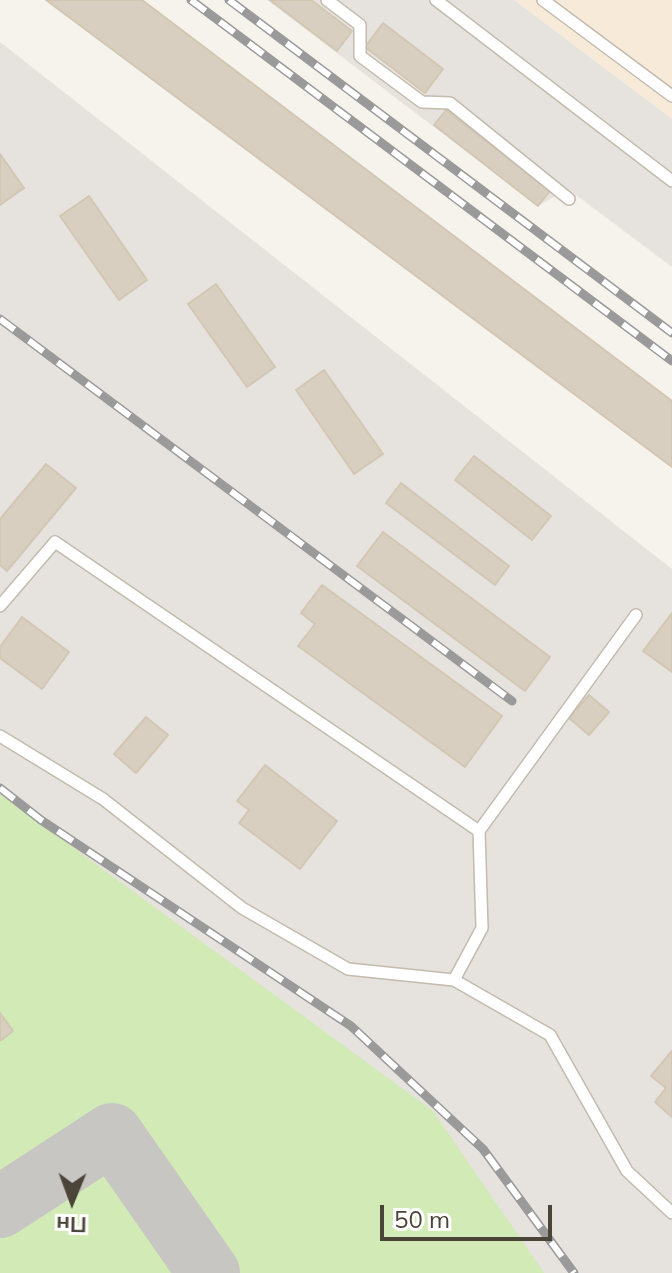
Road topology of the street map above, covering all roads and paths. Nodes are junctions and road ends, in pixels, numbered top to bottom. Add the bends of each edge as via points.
1 (327, 0) edge
2 (436, 0) edge
3 (543, 0) edge
4 (672, 96) edge
5 (672, 181) edge
6 (569, 199) dead end
7 (0, 606) edge
8 (636, 615) dead end
9 (1, 738) edge
10 (479, 831) junction
11 (454, 980) junction
12 (672, 1213) edge

1 - 6 lane via 360,25 360,56 422,102 450,103
2 - 5 lane
3 - 4 lane
7 - 10 lane via 55,542
8 - 10 lane
9 - 11 lane via 103,799 242,908 348,969
10 - 11 lane via 482,928
11 - 12 lane via 550,1035 627,1171

